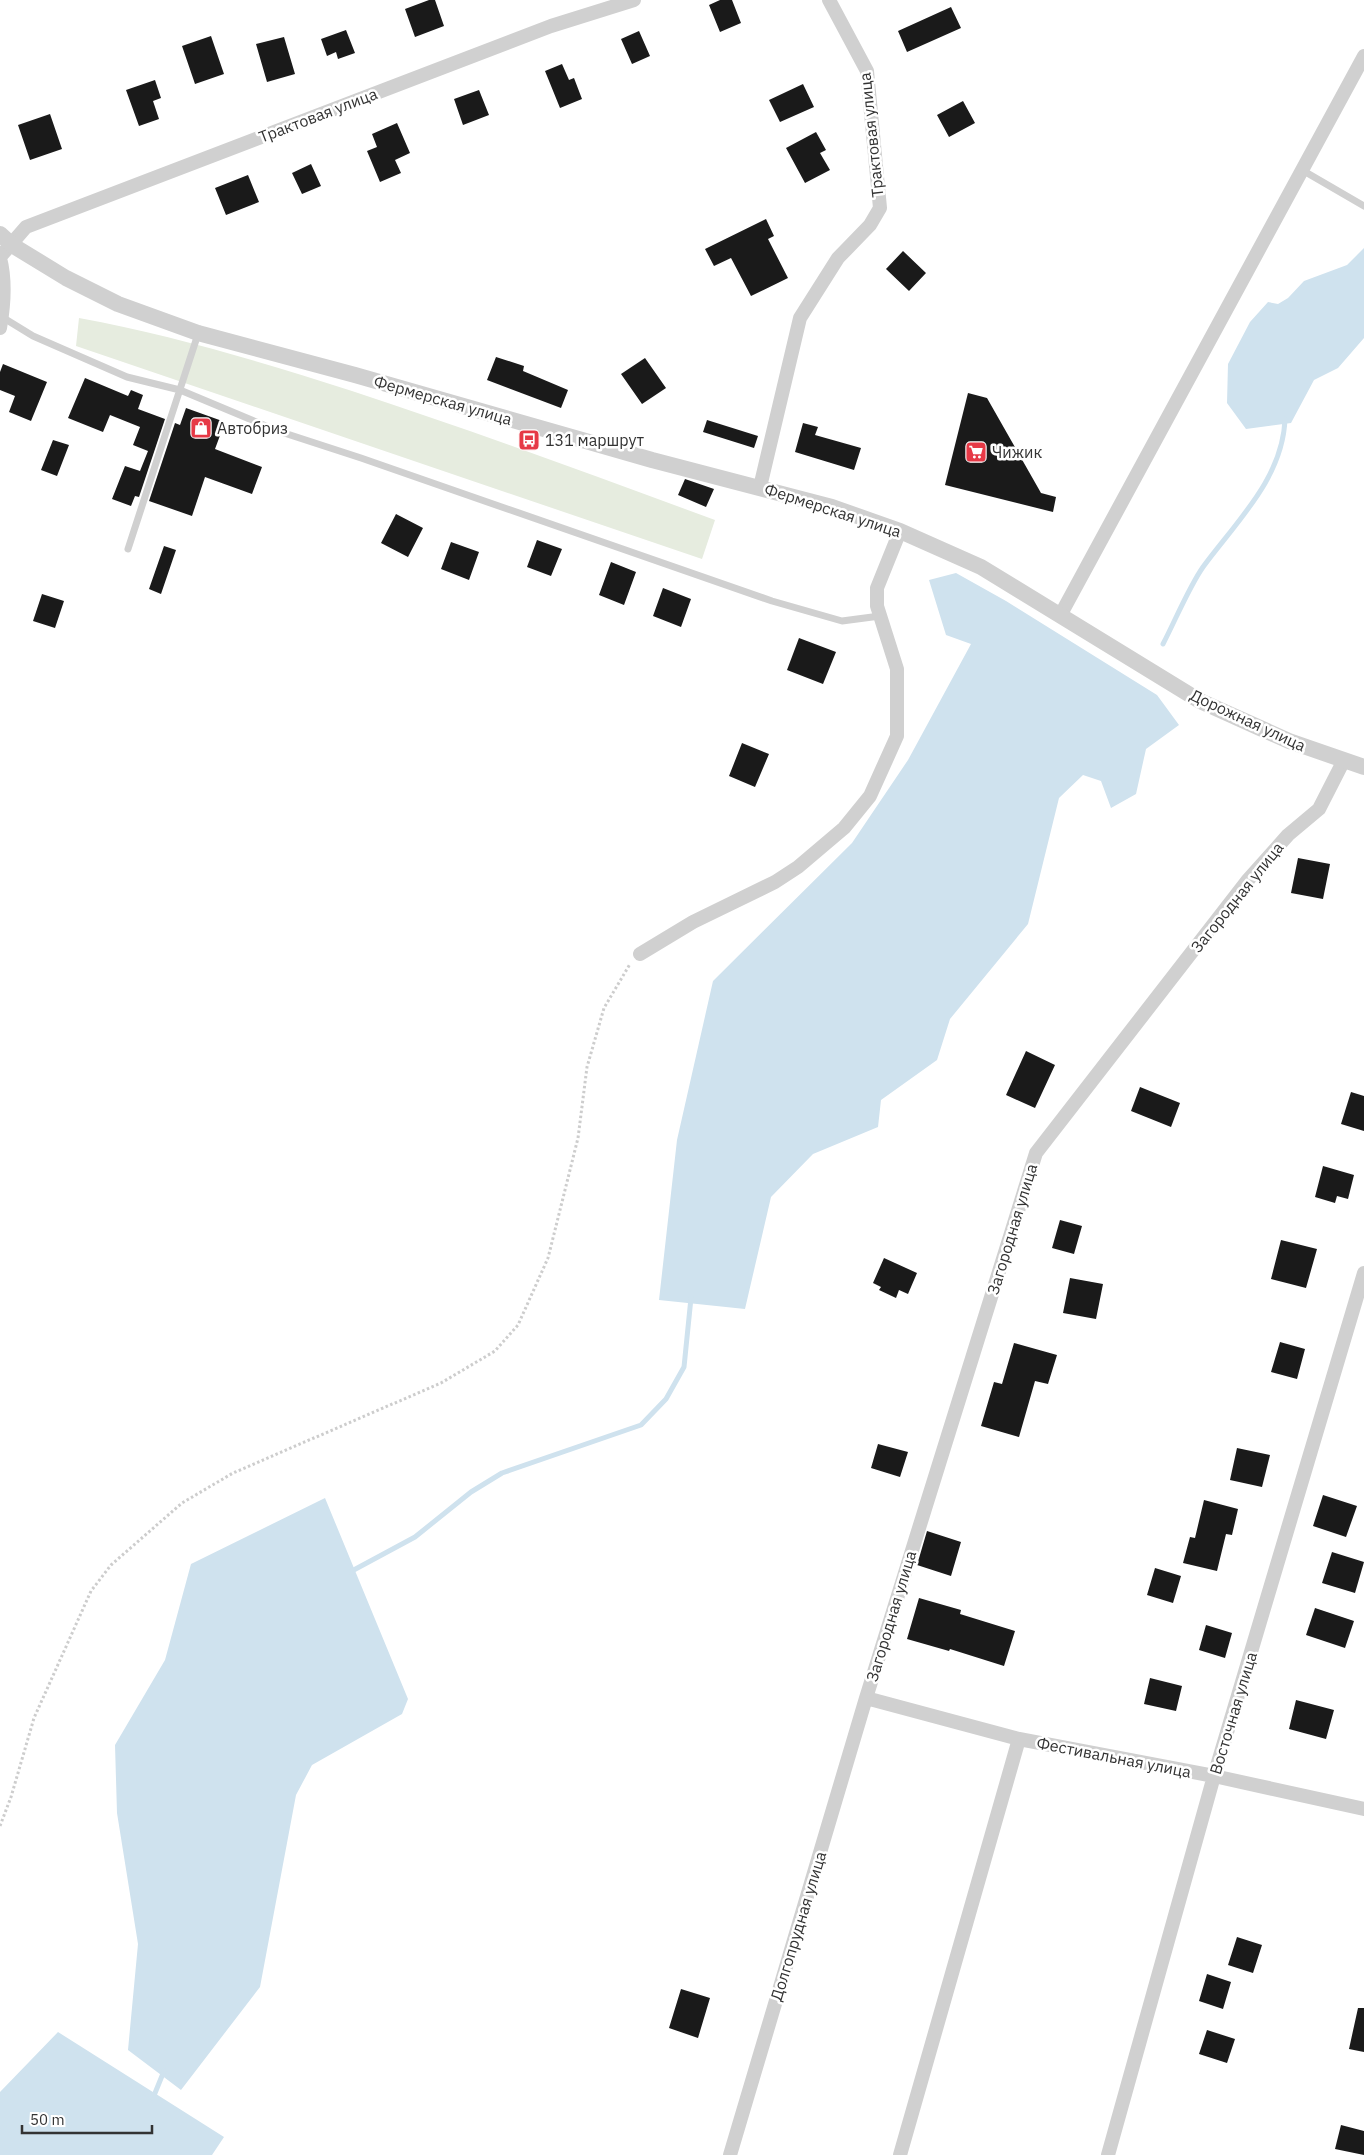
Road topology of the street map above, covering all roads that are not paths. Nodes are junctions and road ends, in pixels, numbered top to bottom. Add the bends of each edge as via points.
1 (634, 0) edge
2 (829, 0) edge
3 (1364, 56) edge
4 (1302, 170) junction
5 (1364, 206) edge
6 (6, 239) edge
7 (0, 257) edge
8 (1, 323) edge
9 (198, 333) junction
10 (180, 390) junction
11 (760, 487) junction
12 (900, 530) junction
13 (128, 549) dead end
14 (1061, 614) junction
15 (880, 616) junction
16 (1344, 760) junction
17 (1364, 767) edge
18 (640, 954) road end
19 (1364, 1273) edge
20 (866, 1698) junction
21 (1019, 1739) junction
22 (1214, 1776) junction
23 (1364, 1809) edge
24 (730, 2155) edge
25 (900, 2155) edge
26 (1108, 2155) edge

1 - 6 street, Трактовая улица via 551,26 26,226
2 - 11 street, Трактовая улица via 867,71 880,208 870,225 838,258 800,318
3 - 4 street
4 - 5 lane
4 - 14 street
6 - 7 street, Трактовая улица
6 - 9 street, Фермерская улица via 66,278 118,304
7 - 8 street via 4,304
8 - 10 lane via 127,377
9 - 10 lane
9 - 11 street, Фермерская улица
10 - 13 lane
10 - 15 lane via 278,431 772,602 842,621
11 - 12 street, Фермерская улица via 832,506
12 - 14 street, Фермерская улица via 981,567
12 - 15 street via 877,588
14 - 16 street, Дорожная улица via 1200,701 1289,741
15 - 18 street via 897,669 897,736 870,796 844,828 798,867
16 - 17 street, Дорожная улица
16 - 20 street, Загородная улица via 1320,809 1288,835 1248,881 1036,1153
19 - 22 street, Восточная улица
20 - 21 street, Фестивальная улица
20 - 24 street, Долгопрудная улица
21 - 22 street, Фестивальная улица
21 - 25 street
22 - 23 street, Фестивальная улица
22 - 26 street, Восточная улица

